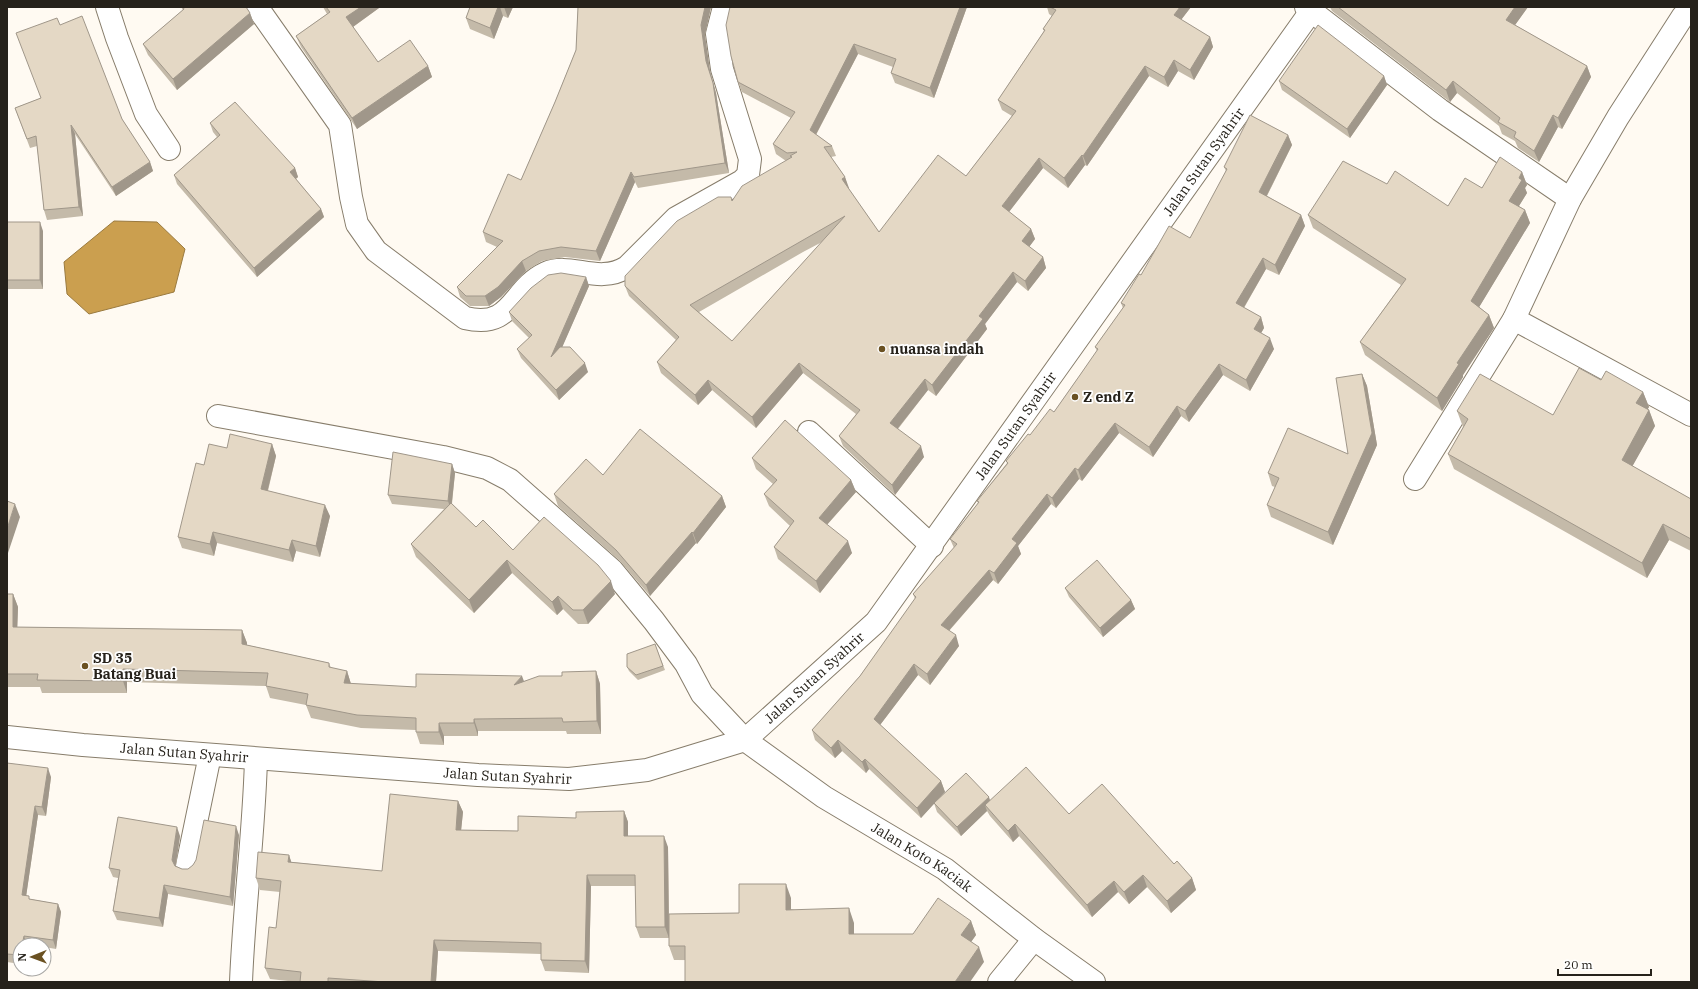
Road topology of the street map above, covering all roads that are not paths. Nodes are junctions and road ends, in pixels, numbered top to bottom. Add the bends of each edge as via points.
1 (107, 7) edge
2 (258, 7) edge
3 (724, 7) edge
4 (1310, 8) edge
5 (1691, 11) edge
6 (169, 150) dead end
7 (1570, 199) junction
8 (1514, 319) junction
9 (1691, 415) edge
10 (218, 416) dead end
11 (809, 432) dead end
12 (1415, 479) dead end
13 (932, 546) junction
14 (7, 737) edge
15 (745, 740) junction
16 (210, 755) junction
17 (256, 759) junction
18 (187, 866) dead end
19 (1034, 939) junction
20 (241, 982) edge
21 (1000, 982) edge
22 (1094, 982) edge

1 - 6 street via 116,38 146,114
2 - 3 street via 340,125 350,197 357,224 376,251 465,318 479,322 491,320 504,312 536,279 547,273 618,273 676,218 742,181 748,175 750,159 722,69 717,34
4 - 7 street via 1440,110
4 - 13 street, Jalan Sutan Syahrir
5 - 7 street via 1683,16 1618,117
7 - 8 street
8 - 9 street
8 - 12 street
10 - 15 street, Jalan Koto Kaciak via 443,457 487,468 510,480 612,570 686,664 702,694
11 - 13 street
13 - 15 street, Jalan Sutan Syahrir via 876,622
14 - 16 street, Jalan Sutan Syahrir
15 - 17 street, Jalan Sutan Syahrir via 647,770 569,779
15 - 19 street, Jalan Koto Kaciak via 824,797 945,869
16 - 17 street, Jalan Sutan Syahrir
16 - 18 street
17 - 20 street via 255,811 243,932
19 - 21 street
19 - 22 street, Jalan Koto Kaciak

